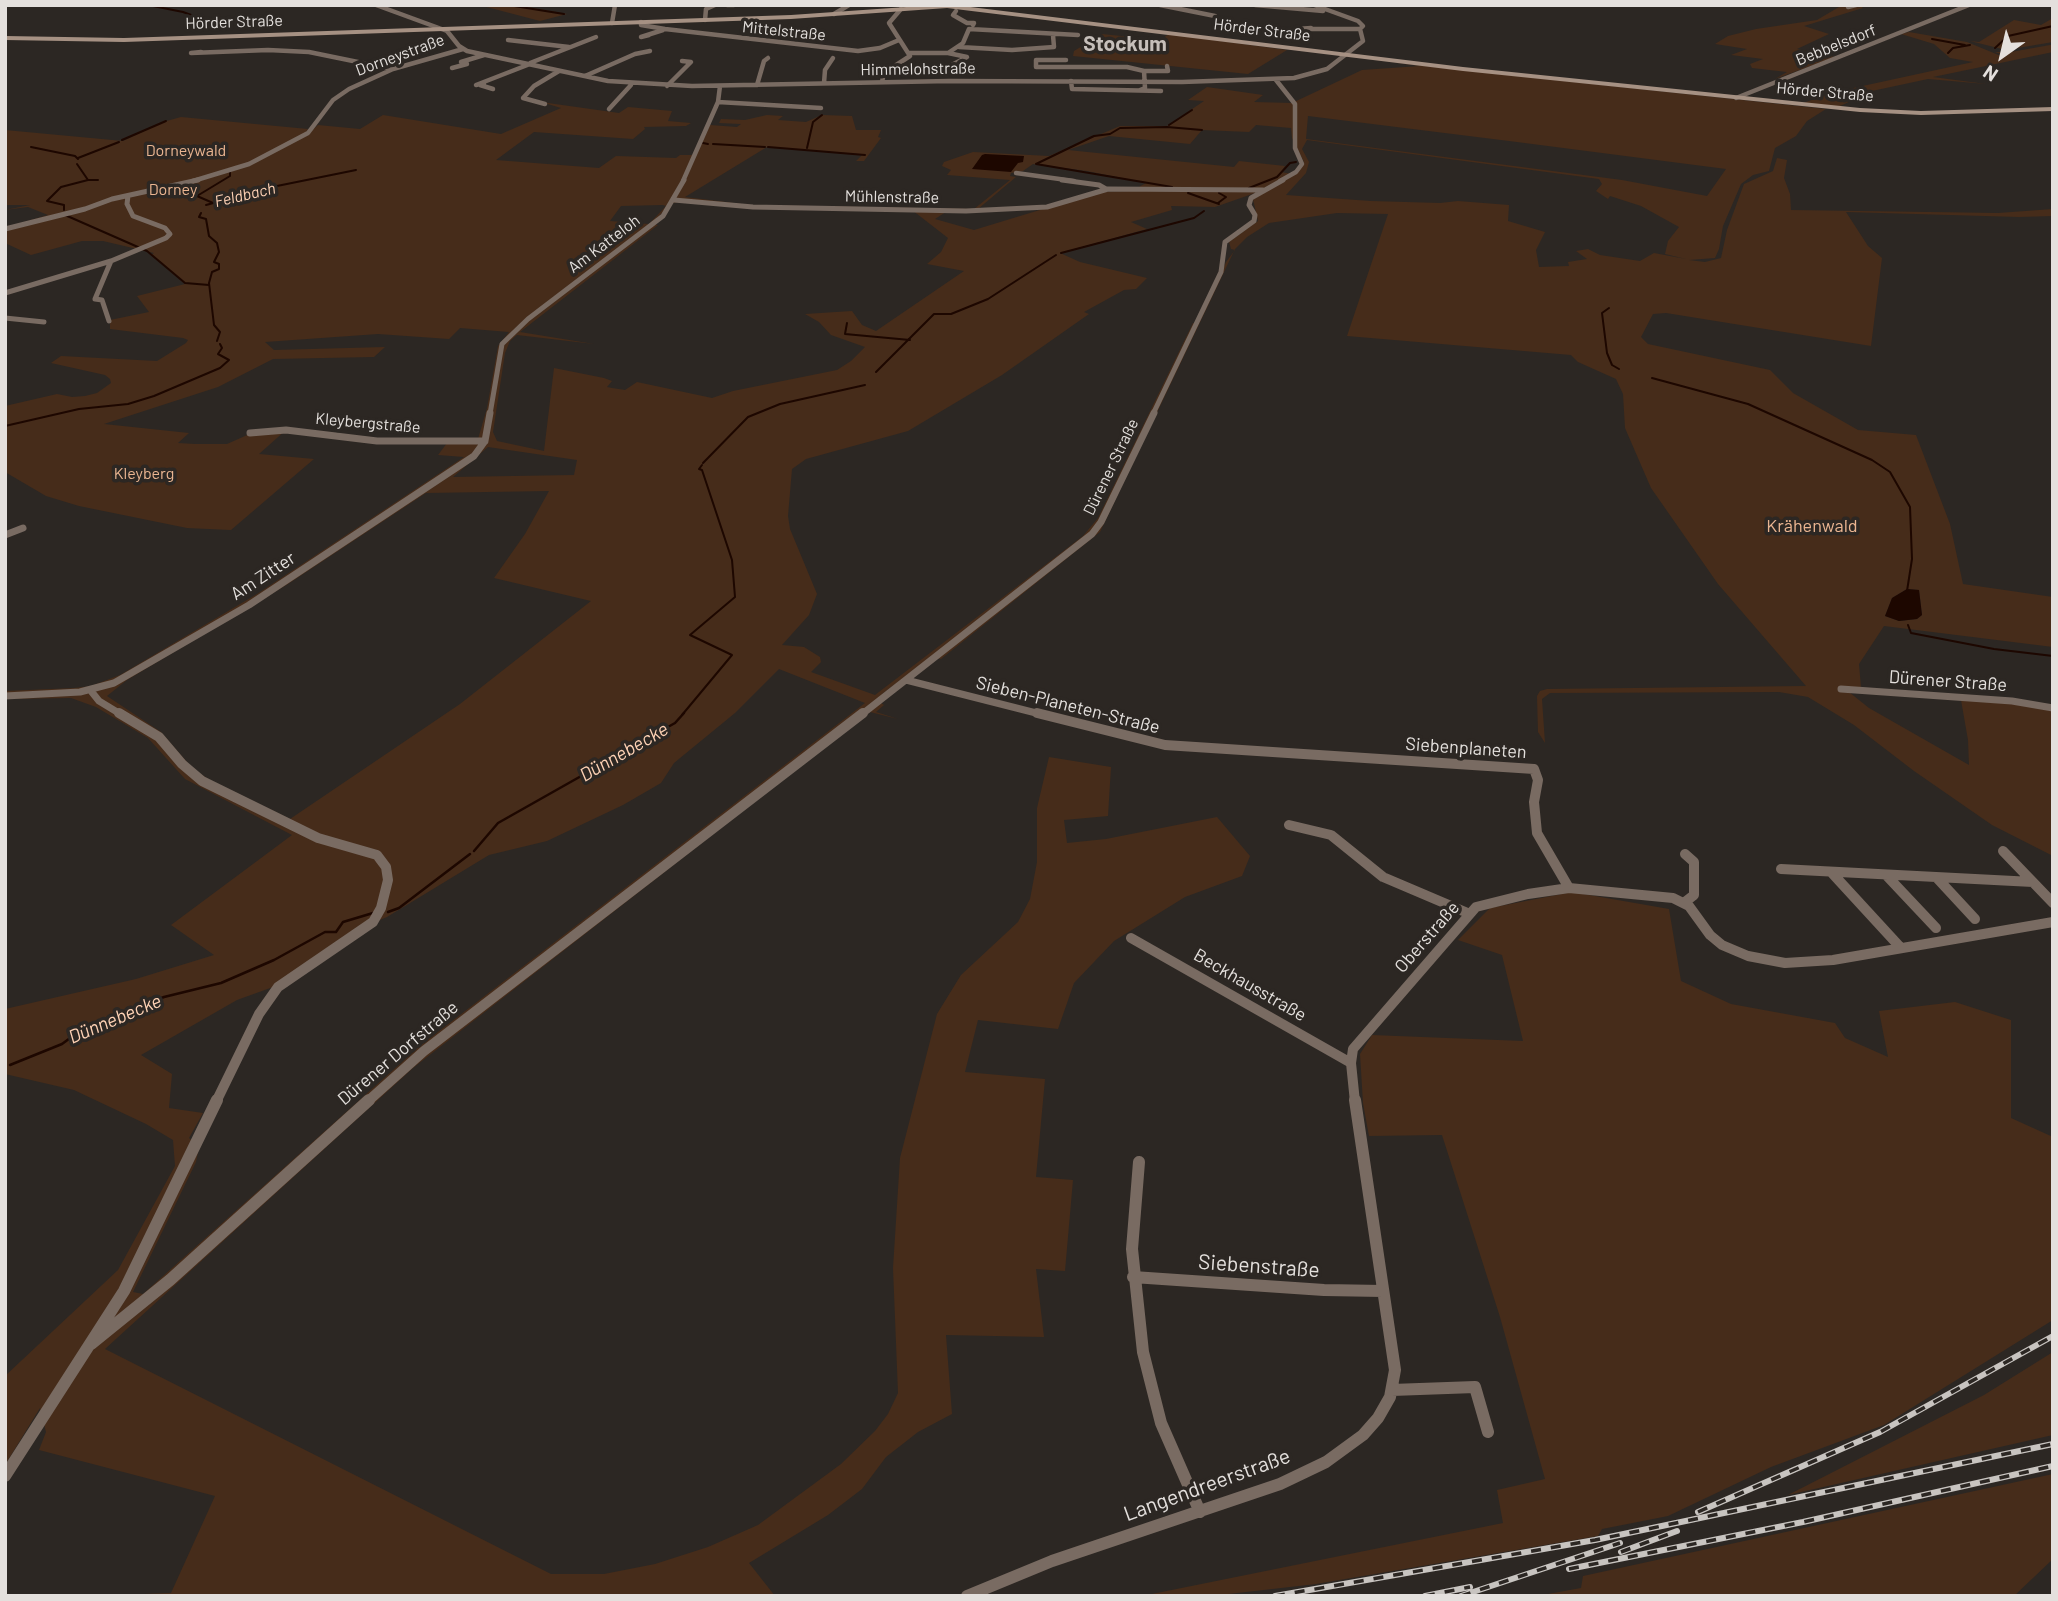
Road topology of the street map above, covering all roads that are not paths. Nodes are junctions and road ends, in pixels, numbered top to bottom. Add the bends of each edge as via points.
1 (376, 5) edge
2 (614, 5) edge
3 (715, 5) edge
4 (727, 5) edge
5 (734, 5) edge
6 (849, 5) edge
7 (1160, 5) edge
8 (1201, 5) edge
9 (1255, 5) edge
10 (1314, 5) edge
11 (1856, 5) edge
12 (1969, 5) edge
13 (941, 6) edge
14 (1264, 6) edge
15 (1849, 6) edge
16 (901, 9) junction
17 (1322, 9) junction
18 (1192, 10) junction
19 (956, 11) dead end
20 (834, 14) junction
21 (1215, 16) dead end
22 (705, 20) junction
23 (641, 22) junction
24 (612, 23) junction
25 (967, 23) junction
26 (974, 23) junction
27 (985, 23) dead end
28 (1311, 28) dead end
29 (441, 29) junction
30 (665, 29) junction
31 (969, 29) junction
32 (1360, 29) junction
33 (649, 35) dead end
34 (1053, 35) junction
35 (1078, 35) dead end
36 (5, 38) edge
37 (595, 39) dead end
38 (508, 40) dead end
39 (899, 40) junction
40 (570, 47) junction
41 (958, 47) junction
42 (463, 49) junction
43 (650, 51) dead end
44 (201, 52) dead end
45 (909, 53) junction
46 (948, 53) junction
47 (486, 54) junction
48 (1347, 54) junction
49 (768, 58) dead end
50 (833, 58) dead end
51 (1066, 60) dead end
52 (682, 61) dead end
53 (1027, 63) dead end
54 (529, 64) junction
55 (1036, 65) junction
56 (452, 68) dead end
57 (393, 69) junction
58 (944, 69) dead end
59 (1168, 70) dead end
60 (559, 71) junction
61 (1144, 71) junction
62 (584, 76) junction
63 (1034, 80) junction
64 (1276, 80) junction
65 (1071, 81) junction
66 (882, 82) junction
67 (1146, 82) junction
68 (824, 83) junction
69 (631, 85) junction
70 (757, 85) junction
71 (667, 86) junction
72 (720, 86) junction
73 (493, 89) dead end
74 (1140, 90) junction
75 (1161, 91) dead end
76 (1751, 91) junction
77 (1736, 98) junction
78 (1746, 99) junction
79 (718, 102) junction
80 (545, 104) dead end
81 (821, 108) dead end
82 (609, 109) dead end
83 (2053, 109) edge
84 (1016, 173) dead end
85 (1108, 189) junction
86 (1264, 190) junction
87 (128, 196) junction
88 (674, 200) junction
89 (5, 229) edge
90 (111, 261) junction
91 (5, 293) edge
92 (5, 318) edge
93 (109, 321) dead end
94 (44, 322) dead end
95 (250, 433) dead end
96 (485, 441) junction
97 (23, 528) dead end
98 (5, 536) edge
99 (906, 680) junction
100 (1841, 689) dead end
101 (91, 691) junction
102 (5, 696) edge
103 (2053, 708) edge
104 (1350, 755) joint
105 (742, 805) joint
106 (1289, 825) dead end
107 (2004, 851) dead end
108 (1685, 853) dead end
109 (1781, 869) dead end
110 (1832, 873) junction
111 (1886, 876) junction
112 (1937, 878) junction
113 (2033, 882) junction
114 (1569, 888) junction
115 (1685, 902) junction
116 (2053, 903) edge
117 (1470, 914) junction
118 (2053, 922) edge
119 (1936, 929) dead end
120 (1990, 931) junction
121 (1131, 938) dead end
122 (1900, 947) junction
123 (1351, 1063) junction
124 (1139, 1162) dead end
125 (1133, 1276) junction
126 (1383, 1291) junction
127 (91, 1344) junction
128 (1392, 1390) junction
129 (1488, 1432) dead end
130 (5, 1476) edge
131 (1199, 1512) junction
132 (967, 1596) edge

1 - 29 street
2 - 24 street
3 - 22 street via 706,9
4 - 5 street
6 - 20 street
7 - 18 street
8 - 18 street
9 - 14 street
10 - 17 street
11 - 15 street
12 - 76 street, Bebbelsdorf
13 - 16 main road, Hörder Straße
13 - 48 main road, Hörder Straße
14 - 17 street
16 - 20 main road, Hörder Straße
16 - 39 street via 890,23
17 - 32 street via 1357,21 1363,26
18 - 21 street
19 - 25 street via 953,15
20 - 22 main road, Hörder Straße
22 - 23 main road, Hörder Straße
23 - 24 main road, Hörder Straße
23 - 30 street, Mittelstraße
24 - 29 main road, Hörder Straße
25 - 26 street
25 - 31 street
26 - 27 street
26 - 31 street
28 - 32 street
29 - 36 main road, Hörder Straße via 134,40
29 - 42 street
30 - 33 street, Mittelstraße
30 - 39 street, Mittelstraße via 858,51
31 - 34 street
31 - 41 street
32 - 48 street via 1363,41
34 - 35 street
34 - 41 street via 1054,47
37 - 40 street
38 - 40 street
39 - 45 street
40 - 54 street
41 - 46 street
42 - 47 street, Himmelohstraße
42 - 57 street, Dorneystraße
43 - 62 street
44 - 57 street via 309,52
45 - 46 street
45 - 66 street via 909,58 884,73
46 - 58 street via 967,57
47 - 54 street, Himmelohstraße
47 - 56 street
48 - 64 street, Himmelohstraße via 1323,71
48 - 77 main road, Hörder Straße
49 - 70 street
50 - 68 street
51 - 55 street via 1036,60
52 - 71 street via 691,62
53 - 55 street
54 - 60 street, Himmelohstraße
54 - 73 street via 482,84
55 - 61 street
55 - 63 street
57 - 87 street, Dorneystraße via 345,92 333,100 308,133 249,164
59 - 61 street
60 - 62 street, Himmelohstraße
60 - 80 street via 523,98
61 - 67 street
62 - 69 street, Himmelohstraße
63 - 65 street, Himmelohstraße
63 - 66 street, Himmelohstraße
64 - 67 street, Himmelohstraße
64 - 86 street via 1295,104 1295,149 1302,164
65 - 67 street, Himmelohstraße
65 - 74 street via 1072,89
66 - 68 street, Himmelohstraße
67 - 74 street
68 - 70 street, Himmelohstraße
69 - 71 street, Himmelohstraße
69 - 82 street
70 - 72 street, Himmelohstraße
71 - 72 street, Himmelohstraße
72 - 79 street, Am Katteloh
74 - 75 street
76 - 77 street, Bebbelsdorf
76 - 78 street
77 - 78 main road, Hörder Straße
78 - 83 main road, Hörder Straße via 1916,113
79 - 81 street
79 - 88 street, Am Katteloh
84 - 85 street, Mühlenstraße
85 - 86 street, Mühlenstraße
85 - 88 street, Mühlenstraße via 1047,207 966,211
86 - 99 street, Dürener Straße via 1250,199 1254,220 1225,242 1221,272 1096,528
87 - 89 street, Dorneystraße
87 - 90 street via 133,216 169,231 166,238
88 - 96 street, Am Katteloh via 655,224 528,319 502,344
90 - 91 street
90 - 93 street via 95,299 102,300
92 - 94 street
95 - 96 street, Kleybergstraße via 286,430 377,441
96 - 101 street, Am Zitter via 474,456 249,605 114,683
97 - 98 street
99 - 104 street, Sieben-Planeten-Straße via 1152,743
99 - 105 street, Dürener Straße
100 - 103 street, Dürener Straße
101 - 102 street, Am Zitter
101 - 127 street via 99,701 159,737 202,781 318,838 377,855 388,880 373,922 278,987 259,1013 124,1291
104 - 114 street, Siebenplaneten via 1534,769 1537,834
105 - 127 street, Dürener Dorfstraße via 424,1051 170,1280
106 - 117 street via 1331,835 1383,877
107 - 113 street
108 - 115 street via 1693,862 1694,895
109 - 110 street
110 - 111 street
110 - 122 street
111 - 112 street
111 - 119 street
112 - 113 street
112 - 120 street
113 - 116 street
114 - 115 street, Oberstraße
114 - 117 street, Oberstraße via 1486,903
115 - 122 street via 1722,945 1761,959 1810,964
117 - 123 street, Oberstraße via 1362,1037 1353,1049
118 - 120 street
120 - 122 street
121 - 123 street, Beckhausstraße
123 - 126 street, Langendreerstraße
124 - 125 street
125 - 126 street, Siebenstraße
125 - 131 street via 1143,1352 1161,1423
126 - 128 street, Langendreerstraße via 1395,1370
127 - 130 street
128 - 129 street via 1475,1387
128 - 131 street, Langendreerstraße via 1363,1435 1326,1462 1280,1484
131 - 132 street, Langendreerstraße via 1052,1561

